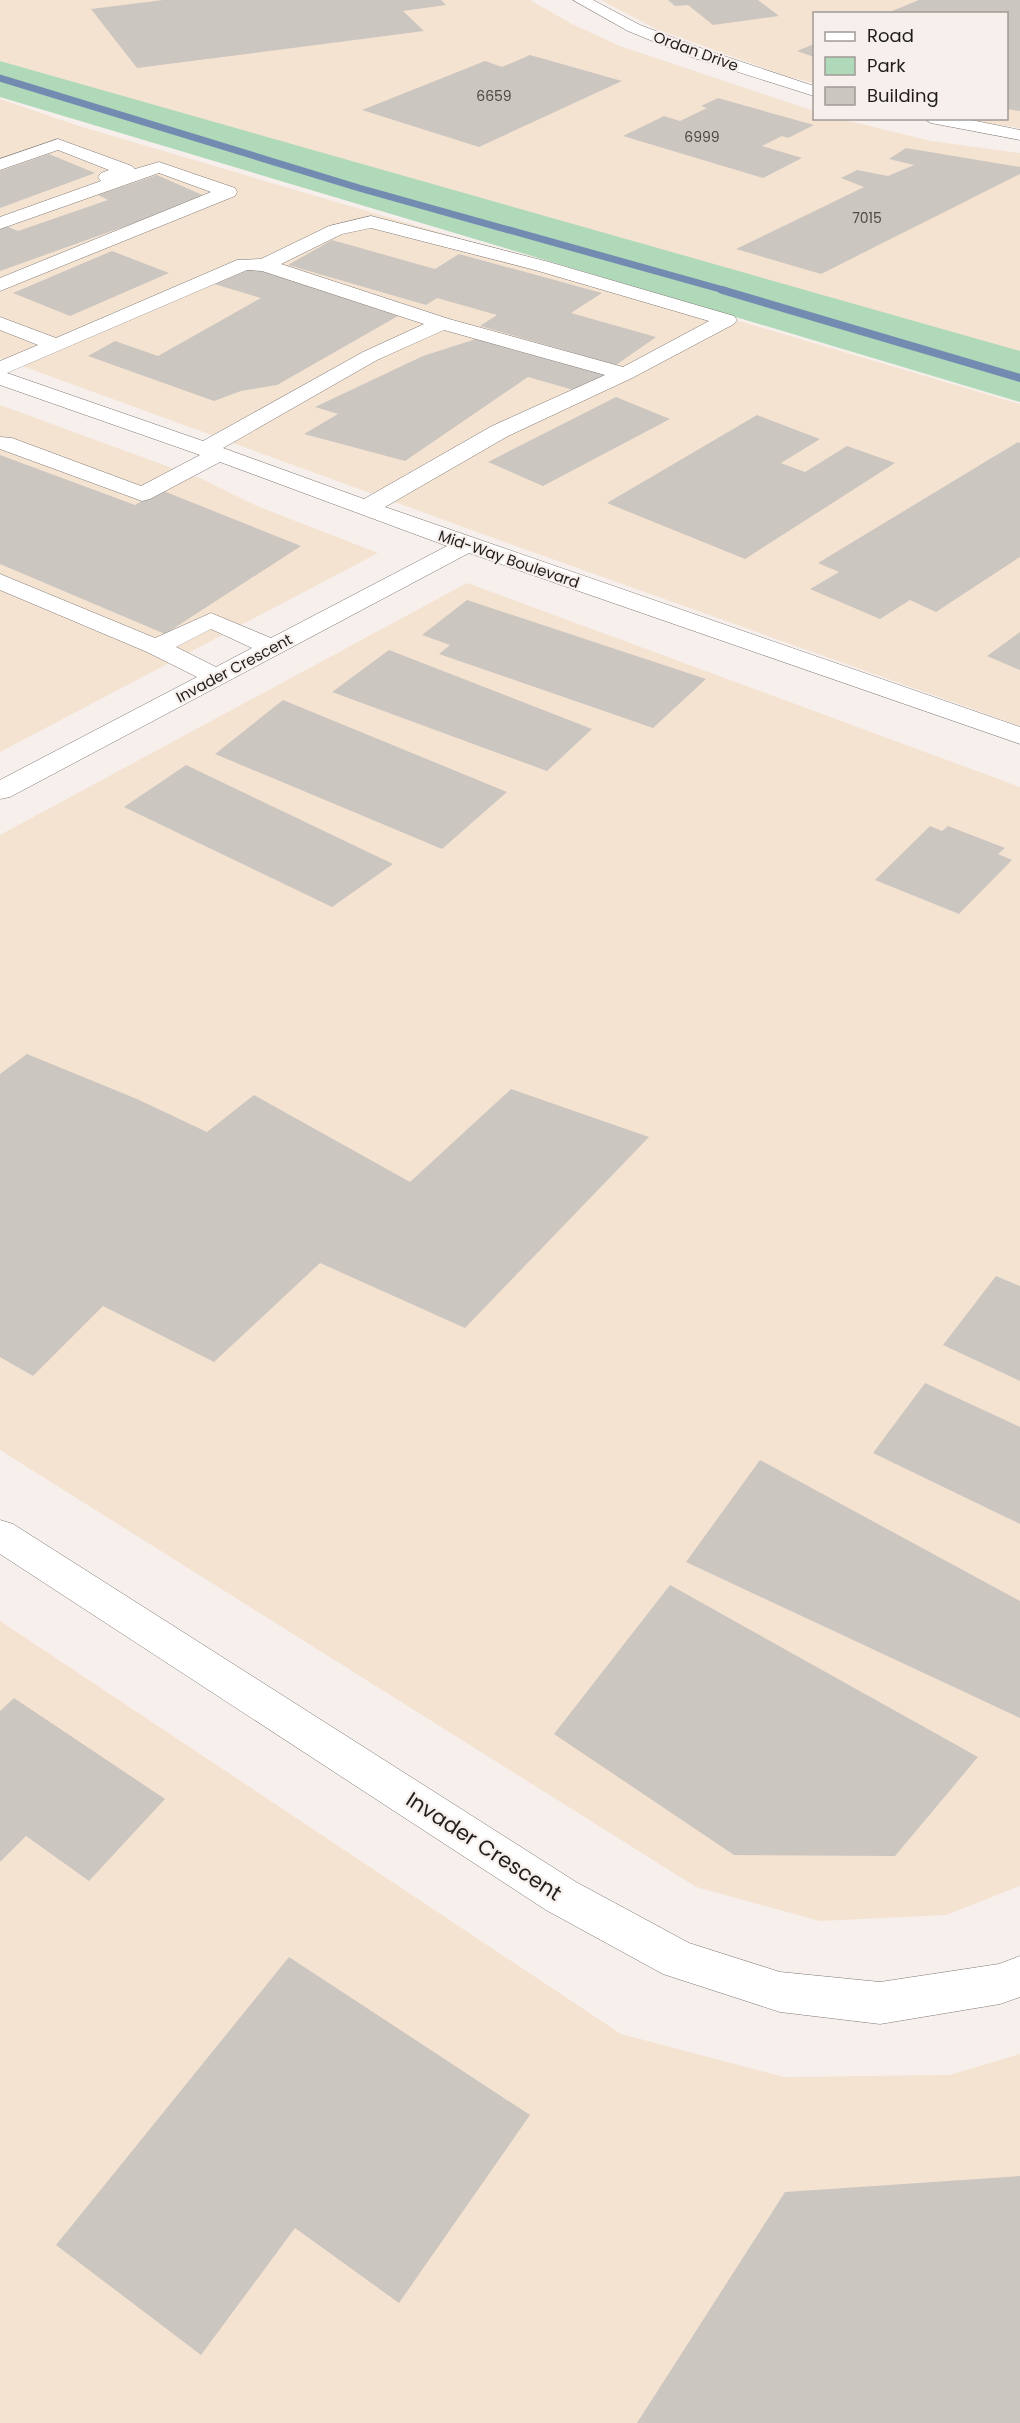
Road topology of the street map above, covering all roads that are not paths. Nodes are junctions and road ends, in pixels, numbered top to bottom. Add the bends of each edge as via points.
1 (581, 0) edge
2 (813, 91) edge
3 (941, 120) edge
4 (1020, 135) edge
5 (0, 165) edge
6 (0, 216) edge
7 (0, 223) edge
8 (264, 265) junction
9 (0, 285) edge
10 (0, 323) edge
11 (442, 323) junction
12 (56, 345) junction
13 (0, 369) edge
14 (625, 374) junction
15 (0, 378) edge
16 (4, 443) dead end
17 (211, 452) junction
18 (366, 508) junction
19 (467, 545) junction
20 (0, 581) edge
21 (156, 647) junction
22 (273, 648) junction
23 (217, 677) junction
24 (1020, 736) edge
25 (0, 791) edge
26 (0, 1535) edge
27 (1020, 1976) edge

1 - 2 street, Ordan Drive via 634,28 682,47
3 - 4 street
5 - 6 street via 58,144 126,170
7 - 9 street via 159,167 228,192
8 - 11 street
8 - 12 street via 244,264
8 - 14 street via 336,230 371,222 543,266 727,320
10 - 12 street
11 - 14 street
11 - 17 street via 370,356
12 - 13 street
14 - 18 street via 500,431
15 - 17 street, Mid-Way Boulevard
16 - 17 street via 142,494
17 - 18 street, Mid-Way Boulevard
18 - 19 street, Mid-Way Boulevard
19 - 22 street, Invader Crescent
19 - 24 street, Mid-Way Boulevard
20 - 21 street
21 - 22 street via 211,620
21 - 23 street
22 - 23 street, Invader Crescent
23 - 25 street, Invader Crescent
26 - 27 street, Invader Crescent via 561,1896 678,1960 780,1992 880,2003 1000,1984

